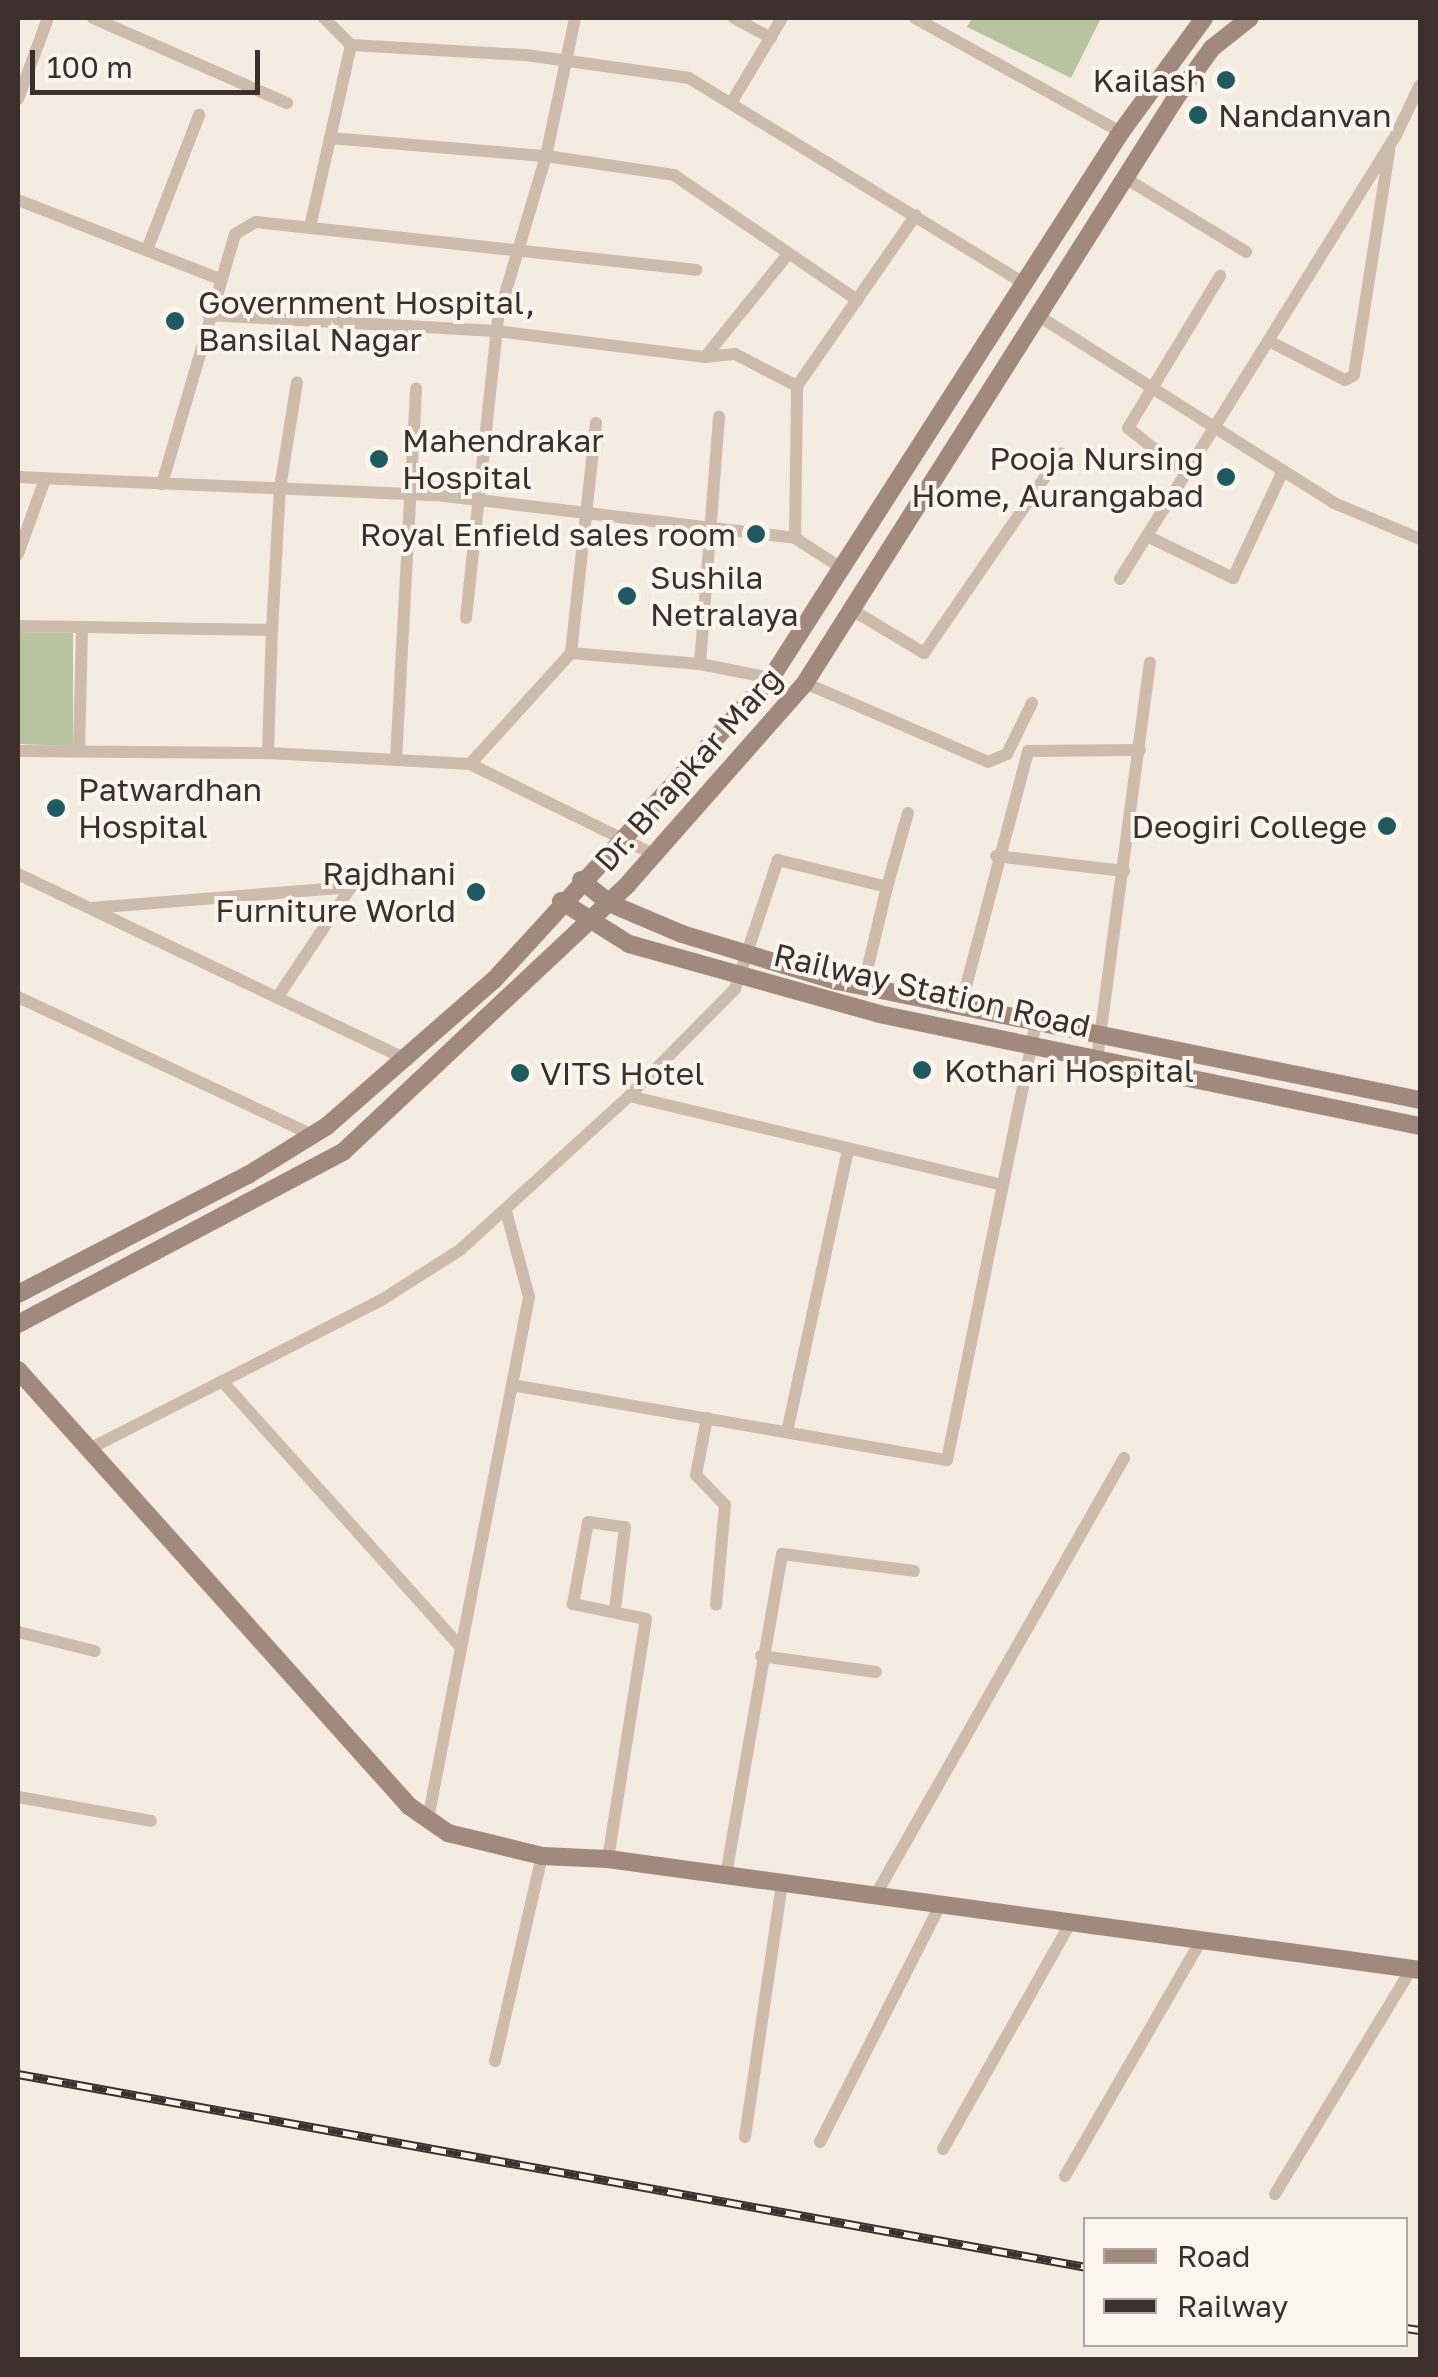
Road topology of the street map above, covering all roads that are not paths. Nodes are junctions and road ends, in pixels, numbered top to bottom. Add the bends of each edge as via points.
1 (48, 18) edge
2 (92, 18) edge
3 (324, 18) edge
4 (575, 18) edge
5 (734, 18) edge
6 (782, 18) edge
7 (915, 18) edge
8 (1204, 18) edge
9 (1250, 18) edge
10 (771, 38) junction
11 (350, 45) junction
12 (568, 61) junction
13 (1420, 85) edge
14 (18, 99) edge
15 (287, 103) dead end
16 (732, 103) junction
17 (198, 115) dead end
18 (1121, 132) junction
19 (330, 138) junction
20 (1390, 144) junction
21 (546, 156) junction
22 (1125, 178) junction
23 (18, 200) edge
24 (916, 215) junction
25 (1068, 217) junction
26 (310, 227) junction
27 (1091, 231) junction
28 (517, 248) junction
29 (147, 250) junction
30 (1246, 252) dead end
31 (788, 254) junction
32 (696, 270) dead end
33 (1220, 276) dead end
34 (220, 279) junction
35 (1026, 284) junction
36 (857, 300) junction
37 (208, 315) junction
38 (1037, 315) junction
39 (496, 332) junction
40 (1269, 341) junction
41 (705, 356) junction
42 (297, 382) dead end
43 (797, 386) junction
44 (1151, 388) junction
45 (416, 389) dead end
46 (718, 417) dead end
47 (596, 423) dead end
48 (1215, 428) junction
49 (1061, 454) dead end
50 (1283, 471) junction
51 (1186, 474) junction
52 (18, 477) edge
53 (45, 479) junction
54 (162, 484) junction
55 (280, 488) junction
56 (407, 494) junction
57 (475, 500) junction
58 (591, 514) junction
59 (710, 528) junction
60 (1147, 536) junction
61 (795, 538) junction
62 (1420, 538) edge
63 (18, 554) edge
64 (844, 570) junction
65 (1120, 579) dead end
66 (849, 608) junction
67 (272, 612) junction
68 (466, 618) dead end
69 (18, 626) edge
70 (82, 627) junction
71 (571, 654) junction
72 (700, 664) junction
73 (1150, 664) dead end
74 (771, 678) junction
75 (805, 683) junction
76 (1032, 703) dead end
77 (1140, 750) junction
78 (18, 751) edge
79 (79, 752) junction
80 (268, 753) junction
81 (396, 760) junction
82 (470, 764) junction
83 (908, 813) dead end
84 (623, 837) junction
85 (654, 855) junction
86 (996, 856) junction
87 (1124, 871) junction
88 (18, 874) edge
89 (580, 880) junction
90 (887, 887) junction
91 (561, 901) junction
92 (609, 903) junction
93 (89, 908) junction
94 (588, 923) junction
95 (750, 954) junction
96 (743, 976) junction
97 (863, 987) junction
98 (18, 997) edge
99 (277, 998) junction
100 (960, 1008) junction
101 (1036, 1024) junction
102 (1098, 1035) junction
103 (1031, 1046) junction
104 (1098, 1059) junction
105 (409, 1061) junction
106 (629, 1096) junction
107 (1420, 1100) edge
108 (1420, 1126) edge
109 (312, 1135) junction
110 (848, 1148) junction
111 (1002, 1184) junction
112 (506, 1211) junction
113 (18, 1294) edge
114 (18, 1324) edge
115 (18, 1370) edge
116 (222, 1381) junction
117 (512, 1384) junction
118 (707, 1418) junction
119 (788, 1432) junction
120 (88, 1449) junction
121 (1124, 1458) dead end
122 (914, 1571) dead end
123 (716, 1605) dead end
124 (615, 1610) junction
125 (18, 1632) edge
126 (461, 1647) junction
127 (95, 1651) dead end
128 (762, 1656) junction
129 (876, 1672) dead end
130 (18, 1798) edge
131 (428, 1820) junction
132 (151, 1821) dead end
133 (542, 1856) junction
134 (608, 1859) junction
135 (726, 1875) junction
136 (782, 1883) junction
137 (876, 1896) junction
138 (941, 1904) junction
139 (1071, 1922) junction
140 (1201, 1940) junction
141 (1416, 1969) edge
142 (495, 2061) dead end
143 (744, 2137) dead end
144 (820, 2142) dead end
145 (943, 2148) dead end
146 (1065, 2176) dead end
147 (1274, 2194) dead end

1 - 14 street
2 - 15 street
3 - 11 street
4 - 12 street
5 - 10 street
6 - 10 street
7 - 18 street
8 - 18 main road, Dr. Bhapkar Marg
9 - 22 main road, Dr. Bhapkar Marg via 1212,48
10 - 16 street
11 - 12 street
11 - 19 street
12 - 16 street via 689,78
12 - 21 street
13 - 20 street
16 - 24 street
17 - 29 street
18 - 25 main road, Dr. Bhapkar Marg
19 - 21 street
19 - 26 street
20 - 40 street
20 - 40 street via 1354,376 1345,380
21 - 28 street
21 - 31 street via 674,175
22 - 27 main road, Dr. Bhapkar Marg
22 - 30 street
23 - 29 street
24 - 35 street
24 - 36 street
25 - 27 main road
25 - 35 main road, Dr. Bhapkar Marg
26 - 28 street
26 - 34 street via 256,222 235,234
27 - 38 main road, Dr. Bhapkar Marg
28 - 32 street
28 - 39 street
29 - 34 street
31 - 36 street
31 - 41 street
33 - 44 street
34 - 37 street
35 - 64 main road, Dr. Bhapkar Marg
36 - 43 street
37 - 39 street
37 - 54 street
38 - 44 street
38 - 66 main road, Dr. Bhapkar Marg
39 - 41 street
39 - 57 street
40 - 48 street
41 - 43 street via 735,354
42 - 55 street
43 - 61 street
44 - 48 street
44 - 51 street via 1128,428
45 - 56 street
46 - 59 street
47 - 58 street
48 - 50 street
48 - 51 street
49 - 66 street via 924,653
50 - 60 street via 1233,578
50 - 62 street via 1334,503
51 - 60 street
52 - 53 street
53 - 54 street
53 - 63 street
54 - 55 street
55 - 56 street
55 - 67 street
56 - 57 street
56 - 81 street
57 - 58 street
57 - 68 street
58 - 59 street
58 - 71 street
59 - 61 street
59 - 72 street
60 - 65 street
61 - 64 street
64 - 74 main road, Dr. Bhapkar Marg
66 - 75 main road, Dr. Bhapkar Marg
67 - 70 street via 272,630
67 - 80 street
69 - 70 street
70 - 79 street
71 - 72 street
71 - 82 street
72 - 74 street
73 - 77 street
74 - 84 main road, Dr. Bhapkar Marg
75 - 76 street via 988,762 1007,754
75 - 85 main road, Dr. Bhapkar Marg
77 - 86 street via 1028,751
77 - 87 street
78 - 79 street
79 - 80 street
80 - 81 street
81 - 82 street
82 - 84 street
83 - 90 street
84 - 85 street
84 - 89 main road, Dr. Bhapkar Marg
85 - 92 main road, Dr. Bhapkar Marg
86 - 87 street
86 - 100 street
87 - 102 street
88 - 93 street
89 - 91 main road, Dr. Bhapkar Marg
89 - 92 main road, Railway Station Road
90 - 95 street via 778,860
90 - 97 street
91 - 94 main road, Railway Station Road
91 - 105 main road, Dr. Bhapkar Marg via 494,980
92 - 94 main road, Dr. Bhapkar Marg
92 - 95 main road, Railway Station Road
93 - 99 street
93 - 99 street via 350,888
94 - 96 main road, Railway Station Road via 630,944
94 - 114 main road, Dr. Bhapkar Marg via 343,1152
95 - 96 street
95 - 97 main road, Railway Station Road
96 - 103 main road, Railway Station Road
96 - 106 street
97 - 100 main road, Railway Station Road
98 - 109 street
99 - 105 street
100 - 101 main road, Railway Station Road
101 - 102 main road, Railway Station Road
101 - 103 street
102 - 104 street
102 - 107 main road, Railway Station Road
103 - 104 main road, Railway Station Road
103 - 111 street
104 - 108 main road, Railway Station Road
105 - 109 main road, Dr. Bhapkar Marg
106 - 110 street
106 - 112 street
109 - 113 main road, Dr. Bhapkar Marg
110 - 111 street
110 - 119 street
111 - 119 street via 947,1460
112 - 116 street via 383,1299
112 - 117 street via 529,1297
115 - 120 main road
116 - 120 street
116 - 126 street
117 - 118 street
117 - 126 street
118 - 119 street
118 - 123 street via 696,1476 725,1504
120 - 131 main road
121 - 137 street
122 - 128 street via 782,1554
124 - 124 street via 573,1604 588,1522 625,1528
124 - 134 street via 646,1619
125 - 127 street
126 - 131 street
128 - 129 street
128 - 135 street
130 - 132 street
131 - 133 main road via 448,1833
133 - 134 main road
133 - 142 street
134 - 135 main road
135 - 136 main road
136 - 137 main road
136 - 143 street
137 - 138 main road
138 - 139 main road
138 - 144 street
139 - 140 main road
139 - 145 street
140 - 141 main road
140 - 146 street
141 - 147 street

